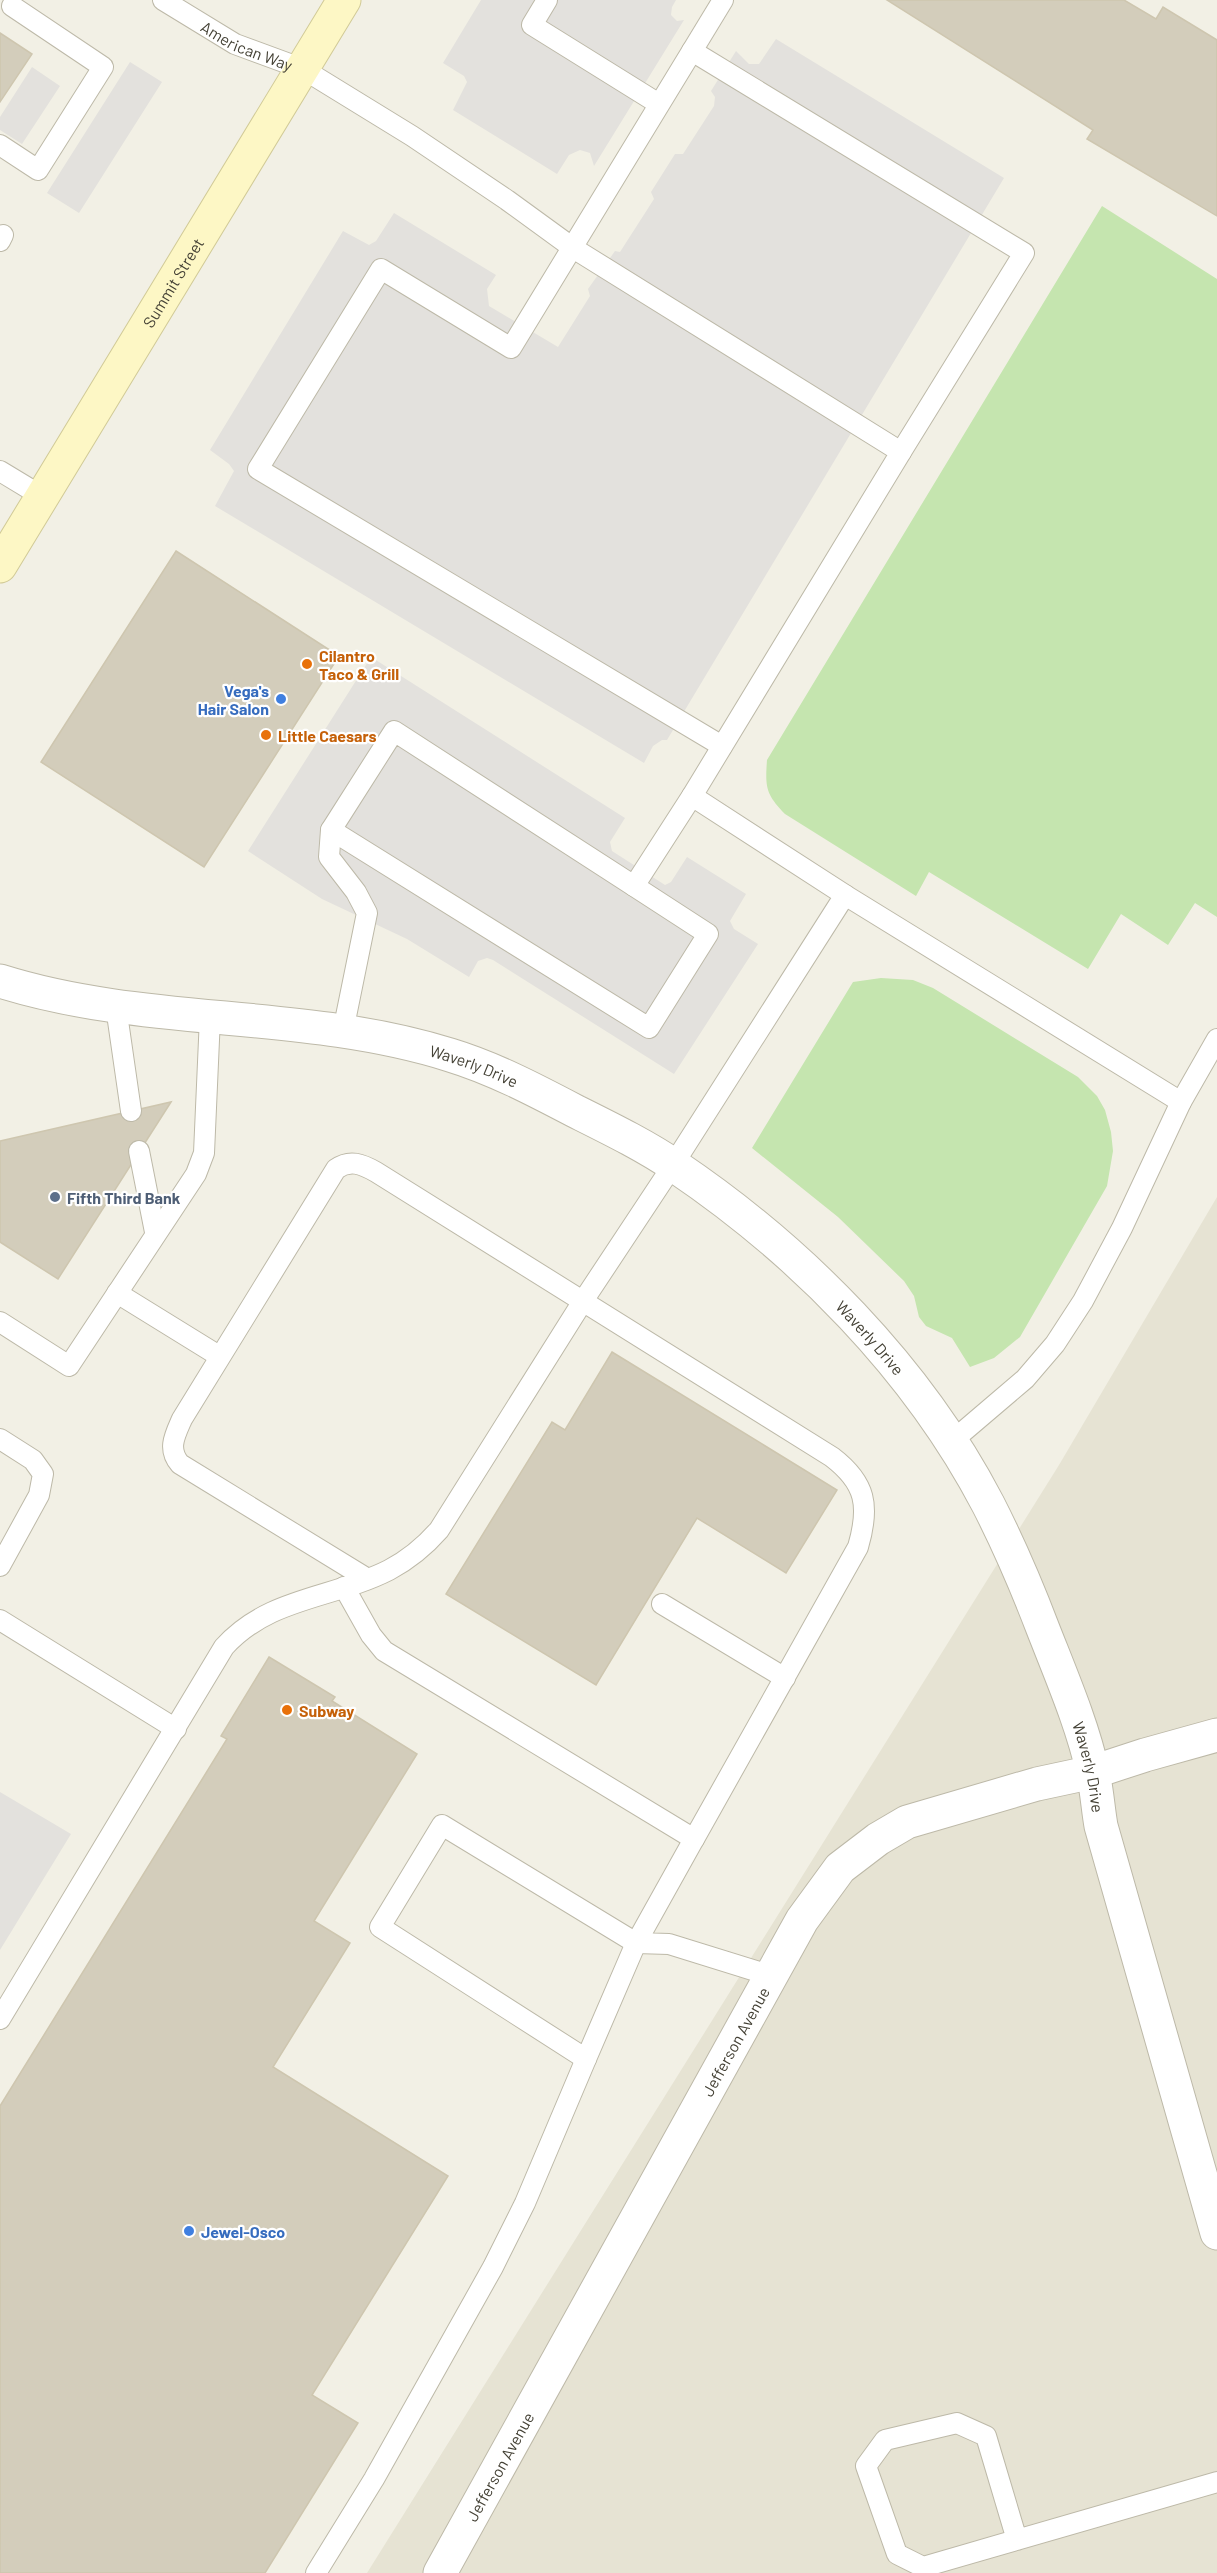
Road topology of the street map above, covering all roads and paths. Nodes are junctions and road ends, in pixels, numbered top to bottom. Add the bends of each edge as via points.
1 (163, 0) edge
2 (344, 0) edge
3 (547, 0) edge
4 (723, 0) edge
5 (10, 2) edge
6 (692, 51) junction
7 (303, 69) junction
8 (659, 104) junction
9 (0, 146) edge
10 (573, 248) junction
11 (901, 452) junction
12 (0, 471) edge
13 (43, 497) junction
14 (0, 566) edge
15 (722, 746) junction
16 (692, 796) junction
17 (332, 830) junction
18 (634, 886) junction
19 (844, 895) junction
20 (0, 981) edge
21 (116, 1006) junction
22 (210, 1017) junction
23 (343, 1031) junction
24 (1217, 1039) edge
25 (1180, 1102) junction
26 (131, 1111) dead end
27 (139, 1151) dead end
28 (673, 1165) junction
29 (155, 1232) junction
30 (117, 1293) junction
31 (583, 1301) junction
32 (0, 1323) edge
33 (219, 1356) junction
34 (0, 1439) edge
35 (951, 1442) junction
36 (0, 1566) edge
37 (366, 1578) junction
38 (344, 1587) junction
39 (662, 1604) dead end
40 (0, 1620) edge
41 (785, 1678) junction
42 (176, 1729) junction
43 (1217, 1735) edge
44 (1093, 1772) junction
45 (694, 1839) junction
46 (636, 1943) junction
47 (772, 1976) junction
48 (0, 2019) edge
49 (586, 2059) junction
50 (1217, 2233) edge
51 (1217, 2482) edge
52 (1017, 2540) junction
53 (315, 2573) edge
54 (440, 2573) edge

1 - 7 lane, American Way via 235,44
2 - 7 main road, Summit Street
3 - 8 lane via 532,25
4 - 6 lane
5 - 9 lane via 103,67 38,170
6 - 8 lane
6 - 11 lane via 1024,253
7 - 10 lane, American Way via 412,136
7 - 13 main road, Summit Street
8 - 10 lane
10 - 11 lane, American Way
10 - 15 lane via 511,348 381,269 258,469
11 - 15 lane
12 - 13 lane
13 - 14 main road, Summit Street
15 - 16 lane
16 - 18 lane
16 - 19 lane
17 - 18 lane via 393,731
17 - 18 lane via 650,1028 708,934
17 - 23 lane via 329,857 367,913
19 - 25 lane
19 - 28 lane
20 - 21 street, Waverly Drive via 47,995
21 - 22 street, Waverly Drive
21 - 26 lane
22 - 23 street, Waverly Drive
22 - 29 lane via 204,1153 196,1174
23 - 28 street, Waverly Drive via 452,1055 554,1100
24 - 25 lane
25 - 35 lane via 1122,1227 1055,1344 1025,1379
27 - 29 lane
28 - 31 lane
28 - 35 street, Waverly Drive via 809,1273 908,1381
29 - 30 lane
30 - 32 lane via 69,1366
30 - 33 lane
31 - 33 lane via 376,1172 361,1164 348,1163 336,1169
31 - 37 lane via 439,1530 402,1562
31 - 41 lane via 797,1434 854,1477 864,1512 858,1546
33 - 37 lane via 175,1433 172,1448 176,1460
34 - 36 lane via 33,1460 43,1474 39,1495
35 - 44 street, Waverly Drive via 987,1502 1022,1575
37 - 38 lane
38 - 42 lane via 266,1614 240,1630 224,1647
38 - 45 lane via 384,1651
39 - 41 lane
40 - 42 lane
41 - 45 lane
42 - 48 lane
43 - 44 street, Jefferson Avenue
44 - 47 street, Jefferson Avenue via 907,1822 878,1839 840,1868 821,1892
44 - 50 street, Waverly Drive via 1101,1826
45 - 46 lane
46 - 47 lane via 669,1944
46 - 49 lane
46 - 49 lane via 442,1825 380,1927
47 - 54 street, Jefferson Avenue
49 - 53 lane via 493,2267 374,2479
51 - 52 lane
52 - 52 lane via 923,2567 906,2559 897,2554 866,2466 885,2440 957,2423 986,2436

